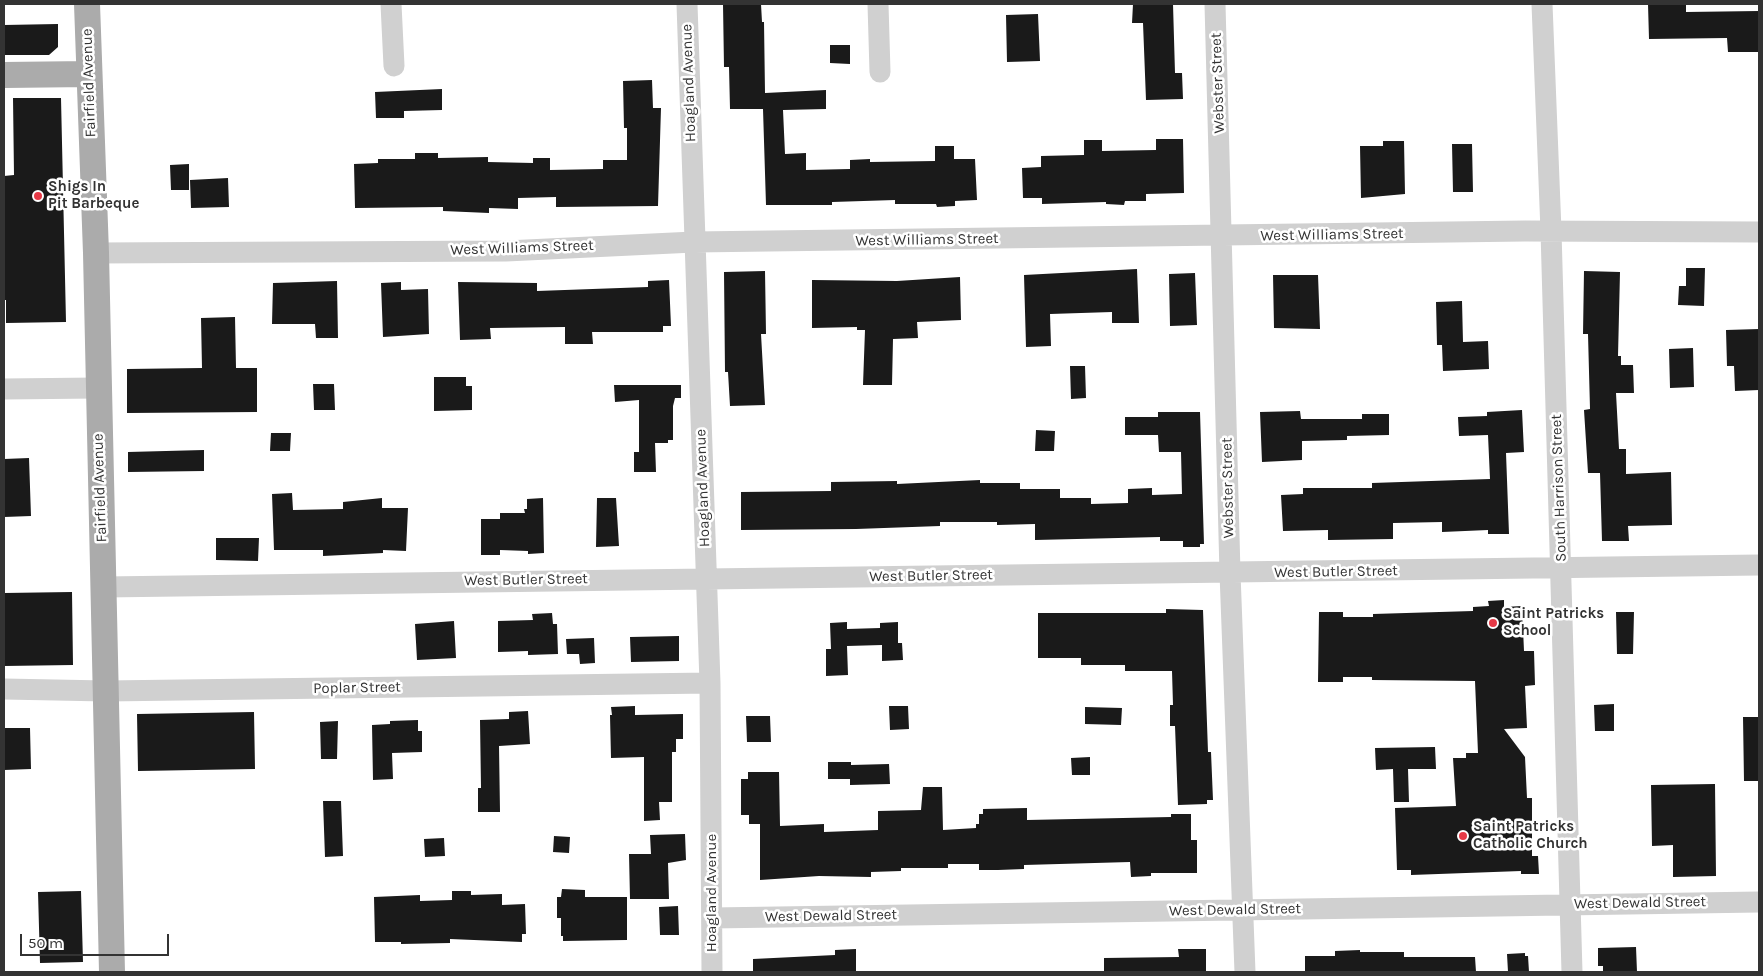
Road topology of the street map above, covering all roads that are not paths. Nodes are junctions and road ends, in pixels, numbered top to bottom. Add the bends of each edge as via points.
1 (87, 4) edge
2 (392, 4) edge
3 (687, 4) edge
4 (878, 4) edge
5 (1215, 4) edge
6 (1542, 4) edge
7 (394, 66) dead end
8 (880, 72) dead end
9 (4, 74) edge
10 (88, 74) junction
11 (1551, 231) junction
12 (1759, 232) edge
13 (1222, 237) junction
14 (694, 242) junction
15 (96, 253) junction
16 (97, 388) junction
17 (4, 389) edge
18 (1759, 565) edge
19 (1561, 569) junction
20 (1230, 573) junction
21 (706, 578) junction
22 (104, 587) junction
23 (710, 682) junction
24 (4, 689) edge
25 (106, 692) junction
26 (1759, 902) edge
27 (1570, 904) junction
28 (1243, 910) junction
29 (712, 918) junction
30 (112, 972) edge
31 (712, 972) edge
32 (1245, 972) edge
33 (1572, 972) edge

1 - 10 main road, Fairfield Avenue
2 - 7 street
3 - 14 street, Hoagland Avenue
4 - 8 street
5 - 13 street, Webster Street
6 - 11 street, South Harrison Street
9 - 10 main road
10 - 15 main road, Fairfield Avenue
11 - 12 street, West Williams Street
11 - 13 street, West Williams Street
11 - 19 street, South Harrison Street
13 - 14 street, West Williams Street
13 - 20 street, Webster Street
14 - 15 street, West Williams Street via 506,251
14 - 21 street, Hoagland Avenue
15 - 16 main road, Fairfield Avenue
16 - 17 street
16 - 22 main road, Fairfield Avenue
18 - 19 street, West Butler Street
19 - 20 street, West Butler Street
19 - 27 street, South Harrison Street
20 - 21 street, West Butler Street
20 - 28 street, Webster Street
21 - 22 street, West Butler Street
21 - 23 street, Hoagland Avenue
22 - 25 main road, Fairfield Avenue
23 - 25 street, Poplar Street
23 - 29 street, Hoagland Avenue
24 - 25 street, Poplar Street
25 - 30 main road, Fairfield Avenue
26 - 27 street, West Dewald Street
27 - 28 street, West Dewald Street
27 - 33 street, South Harrison Street
28 - 29 street, West Dewald Street
28 - 32 street, Webster Street
29 - 31 street, Hoagland Avenue

